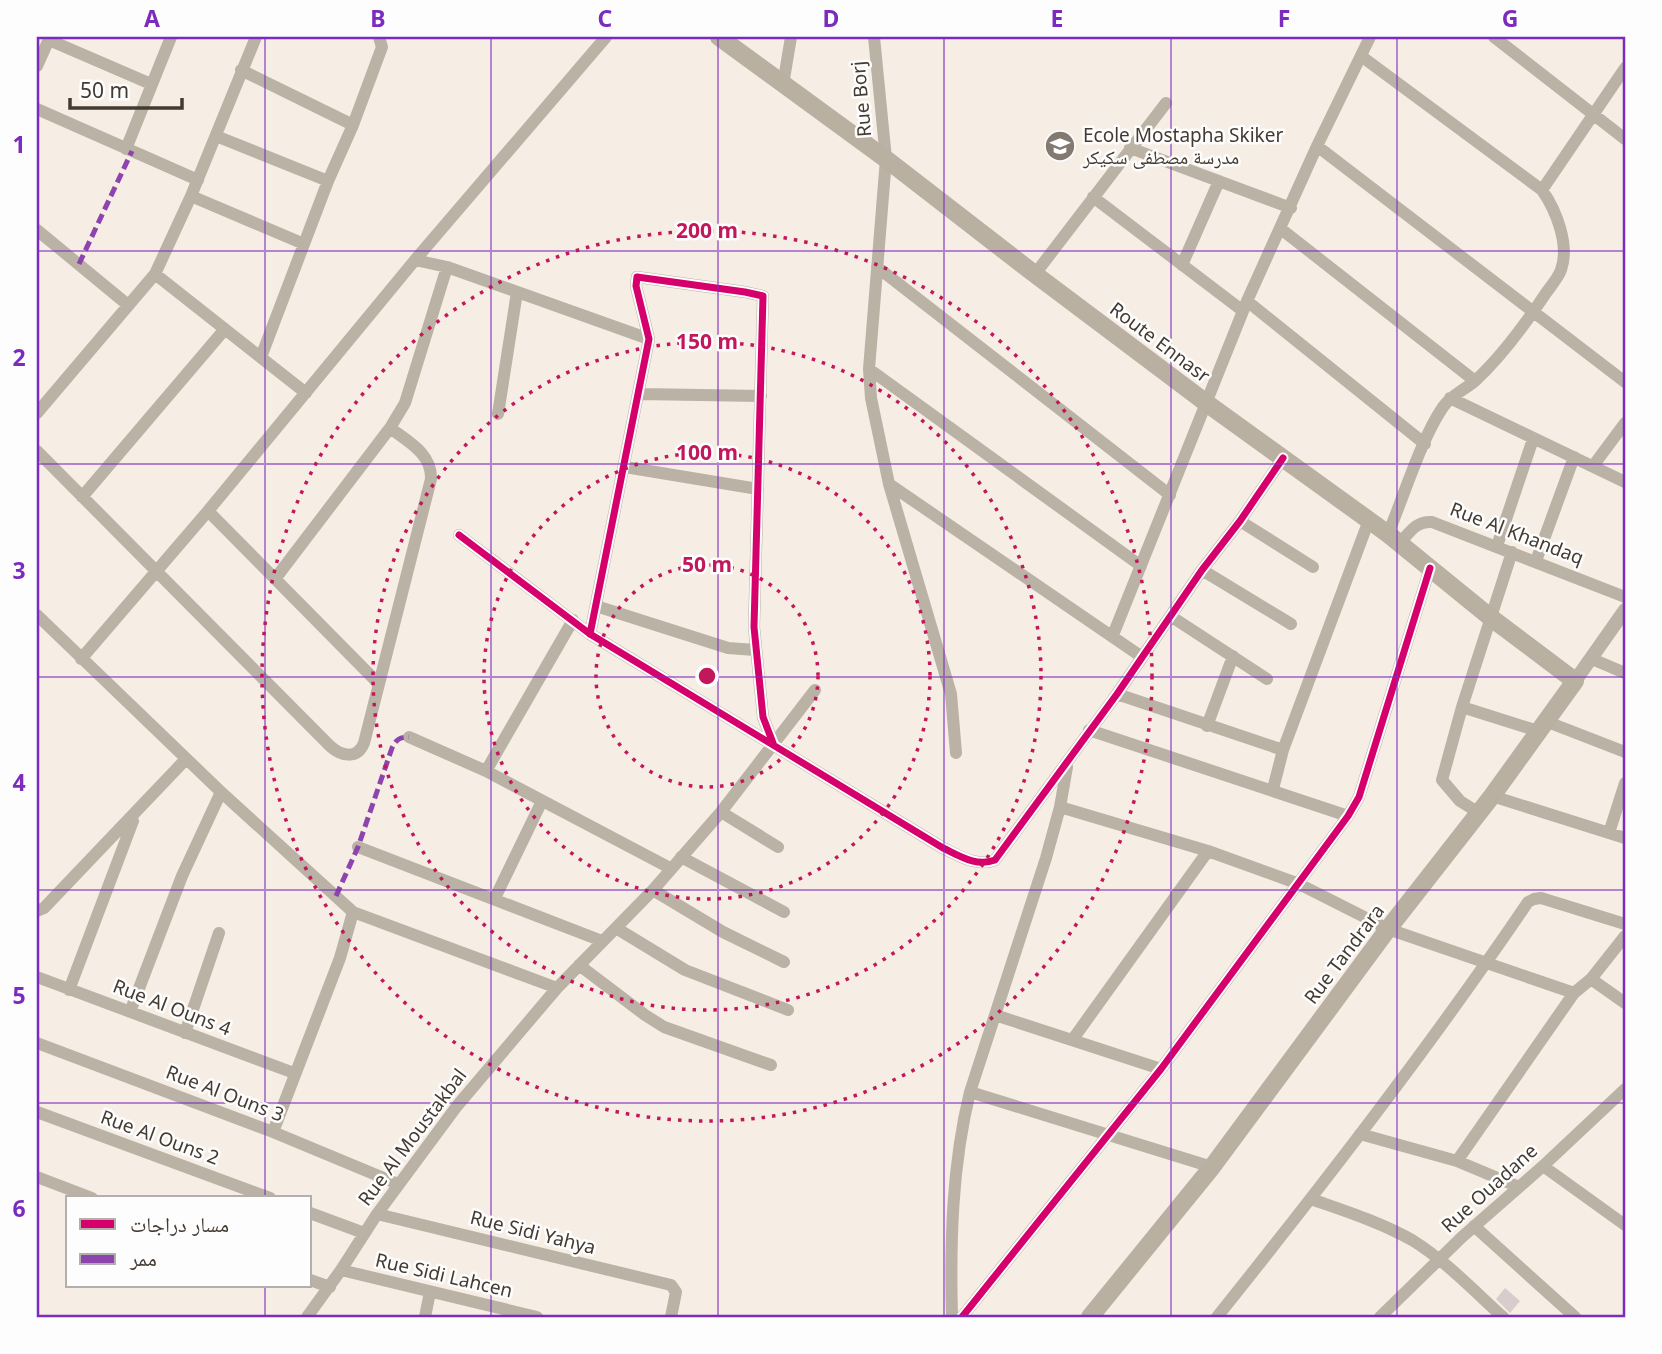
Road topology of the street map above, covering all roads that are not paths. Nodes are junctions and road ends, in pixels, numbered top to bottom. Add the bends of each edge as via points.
1 (171, 37) edge
2 (256, 37) edge
3 (379, 37) edge
4 (606, 37) edge
5 (791, 37) edge
6 (874, 37) edge
7 (1370, 37) edge
8 (1494, 37) edge
9 (49, 38) edge
10 (726, 39) edge
11 (1361, 56) junction
12 (37, 65) edge
13 (1625, 68) edge
14 (241, 71) junction
15 (152, 84) junction
16 (783, 85) junction
17 (1166, 103) dead end
18 (37, 109) edge
19 (1592, 114) junction
20 (353, 125) junction
21 (216, 136) junction
22 (1625, 139) edge
23 (1317, 146) junction
24 (1130, 148) junction
25 (126, 149) junction
26 (886, 159) junction
27 (198, 180) junction
28 (328, 181) junction
29 (1219, 181) junction
30 (1542, 190) junction
31 (191, 196) junction
32 (1093, 197) junction
33 (1291, 208) junction
34 (1282, 229) junction
35 (37, 230) edge
36 (304, 244) junction
37 (415, 260) junction
38 (1182, 265) junction
39 (447, 267) junction
40 (877, 267) junction
41 (155, 274) junction
42 (1035, 274) junction
43 (517, 292) junction
44 (128, 305) junction
45 (1245, 306) junction
46 (1534, 311) junction
47 (225, 328) junction
48 (649, 339) junction
49 (261, 357) junction
50 (869, 369) junction
51 (1475, 381) junction
52 (1625, 382) edge
53 (306, 393) junction
54 (639, 394) junction
55 (761, 396) junction
56 (1450, 398) junction
57 (1205, 402) junction
58 (37, 413) edge
59 (498, 414) dead end
60 (1625, 424) edge
61 (390, 428) junction
62 (1533, 439) junction
63 (1425, 444) junction
64 (37, 452) edge
65 (1574, 457) junction
66 (1283, 458) junction
67 (1593, 466) junction
68 (625, 467) junction
69 (1625, 482) edge
70 (889, 484) junction
71 (758, 489) junction
72 (1170, 495) junction
73 (82, 497) junction
74 (208, 512) junction
75 (1368, 520) junction
76 (1240, 521) junction
77 (459, 535) dead end
78 (1394, 539) junction
79 (1497, 545) junction
80 (1512, 552) junction
81 (1536, 561) junction
82 (1141, 566) junction
83 (1313, 567) dead end
84 (1430, 568) junction
85 (1202, 569) junction
86 (156, 571) junction
87 (275, 579) junction
88 (1625, 597) edge
89 (596, 606) junction
90 (1625, 610) edge
91 (37, 615) edge
92 (1172, 617) junction
93 (1490, 617) junction
94 (573, 620) junction
95 (1291, 624) dead end
96 (590, 634) junction
97 (1113, 635) junction
98 (755, 650) junction
99 (1233, 656) junction
100 (1142, 657) junction
101 (81, 659) junction
102 (1592, 659) junction
103 (1625, 673) edge
104 (1267, 679) dead end
105 (1575, 681) junction
106 (379, 684) junction
107 (815, 690) dead end
108 (1117, 694) junction
109 (1462, 707) junction
110 (1207, 726) junction
111 (1541, 726) junction
112 (1089, 730) junction
113 (410, 737) dead end
114 (773, 743) junction
115 (1283, 750) junction
116 (1625, 752) edge
117 (957, 753) dead end
118 (186, 759) junction
119 (1067, 763) junction
120 (486, 772) junction
121 (1625, 783) edge
122 (1273, 789) junction
123 (221, 792) junction
124 (1492, 796) junction
125 (542, 801) junction
126 (1060, 807) junction
127 (721, 812) junction
128 (1479, 813) junction
129 (135, 814) junction
130 (1348, 816) junction
131 (1609, 833) junction
132 (1625, 838) edge
133 (358, 847) dead end
134 (778, 847) dead end
135 (1208, 851) junction
136 (681, 857) junction
137 (670, 868) junction
138 (1299, 884) junction
139 (653, 890) junction
140 (495, 898) junction
141 (37, 911) edge
142 (353, 912) junction
143 (784, 912) dead end
144 (1625, 924) edge
145 (616, 928) junction
146 (1388, 929) junction
147 (219, 933) dead end
148 (1625, 936) edge
149 (602, 941) junction
150 (784, 962) dead end
151 (1486, 964) junction
152 (579, 965) junction
153 (37, 977) edge
154 (1591, 979) junction
155 (557, 988) junction
156 (69, 989) junction
157 (1574, 993) junction
158 (1625, 1003) edge
159 (788, 1010) dead end
160 (130, 1012) junction
161 (995, 1015) junction
162 (185, 1032) junction
163 (1073, 1039) junction
164 (37, 1043) edge
165 (771, 1065) dead end
166 (1161, 1069) junction
167 (294, 1073) junction
168 (970, 1091) junction
169 (1622, 1098) edge
170 (37, 1112) edge
171 (273, 1132) junction
172 (1360, 1134) junction
173 (1110, 1135) junction
174 (1457, 1161) junction
175 (1543, 1166) junction
176 (1212, 1167) junction
177 (37, 1177) edge
178 (398, 1184) junction
179 (1519, 1186) junction
180 (87, 1196) edge
181 (265, 1196) edge
182 (1311, 1199) junction
183 (312, 1214) edge
184 (377, 1214) junction
185 (1625, 1225) edge
186 (1474, 1226) junction
187 (364, 1233) junction
188 (1439, 1259) junction
189 (341, 1270) junction
190 (312, 1281) edge
191 (330, 1287) junction
192 (430, 1292) junction
193 (307, 1317) edge
194 (425, 1317) edge
195 (537, 1317) edge
196 (671, 1317) edge
197 (952, 1317) edge
198 (962, 1317) edge
199 (1090, 1317) edge
200 (1217, 1317) edge
201 (1380, 1317) edge
202 (1503, 1317) edge
203 (1575, 1317) edge

1 - 15 street
2 - 14 street
3 - 20 street via 382,47
4 - 37 street
5 - 16 street
6 - 26 street, Rue Borj
7 - 11 street
8 - 19 street
9 - 12 street
9 - 15 street
10 - 16 main road, Route Ennasr
11 - 23 street
11 - 30 street
13 - 19 street
14 - 20 street
14 - 21 street
15 - 25 street
16 - 26 main road, Route Ennasr
17 - 24 street
18 - 25 street
19 - 22 street
19 - 30 street
20 - 28 street
21 - 27 street
21 - 28 street
23 - 33 street
23 - 46 street
24 - 29 street
24 - 32 street
25 - 27 street
26 - 40 street, Rue Borj
26 - 42 main road, Route Ennasr
27 - 31 street
28 - 36 street
29 - 33 street
29 - 38 street
30 - 46 street via 1561,229 1562,262
31 - 36 street
31 - 41 street
32 - 38 street
32 - 42 street
33 - 34 street
34 - 45 street
34 - 51 street
35 - 44 street
36 - 49 street
37 - 39 street
37 - 53 street
38 - 45 street
39 - 43 street
39 - 61 street via 405,403
40 - 50 street, Rue Borj
40 - 72 street
41 - 44 street
41 - 47 street
42 - 57 main road, Route Ennasr
43 - 48 street
43 - 59 street
44 - 58 street
45 - 57 street
45 - 63 street
46 - 51 street
46 - 52 street
47 - 49 street
47 - 73 street
48 - 54 street
48 - 55 street via 637,277 763,296
49 - 53 street
50 - 70 street, Rue Borj
50 - 82 street
51 - 56 street
53 - 74 street
54 - 55 street
54 - 68 street
55 - 71 street
56 - 62 street
56 - 63 street
57 - 66 main road, Route Ennasr
57 - 72 street
60 - 67 street
61 - 87 street
61 - 106 street via 429,461 431,479
62 - 65 street
62 - 79 street
63 - 78 street
64 - 73 street
65 - 67 street
65 - 81 street
66 - 75 main road, Route Ennasr
66 - 76 street
67 - 69 street
68 - 71 street
68 - 89 street
70 - 97 street
70 - 117 street, Rue Borj via 951,694
71 - 98 street
72 - 82 street
73 - 86 street
74 - 86 street
74 - 87 street
75 - 78 main road, Route Ennasr
75 - 115 street
76 - 83 street
76 - 85 street
77 - 94 street
78 - 79 street, Rue Al Khandaq via 1427,521
78 - 84 main road, Route Ennasr
79 - 80 street, Rue Al Khandaq
80 - 81 street, Rue Al Khandaq
80 - 93 street
81 - 88 street, Rue Al Khandaq
82 - 97 street
84 - 93 main road, Route Ennasr
84 - 130 street via 1359,797
85 - 92 street
85 - 95 street
86 - 101 street
86 - 106 street via 338,753 351,755 361,749
87 - 106 street
89 - 96 street
89 - 98 street via 728,648
90 - 102 street, Rue Tandrara
91 - 101 street
92 - 99 street
92 - 100 street
93 - 105 main road, Route Ennasr
93 - 109 street
94 - 96 street
94 - 120 street
96 - 114 street
97 - 100 street
98 - 114 street via 763,717
99 - 104 street
99 - 110 street
100 - 108 street
101 - 118 street
102 - 103 street
102 - 105 street, Rue Tandrara
105 - 111 main road, Rue Tandrara
107 - 114 street, Rue Al Moustakbal
108 - 110 street
108 - 112 street
109 - 111 street
109 - 128 street via 1442,780 1460,801
110 - 115 street
111 - 116 street
111 - 124 main road, Rue Tandrara
112 - 119 street
112 - 122 street
113 - 120 street
114 - 119 street via 943,848 978,863 995,860
114 - 127 street, Rue Al Moustakbal
115 - 122 street
118 - 123 street
118 - 129 street
119 - 126 street
120 - 125 street
121 - 131 street
122 - 130 street
123 - 142 street
123 - 160 street via 182,876
124 - 128 main road, Rue Tandrara
124 - 131 street
125 - 137 street
125 - 140 street
126 - 135 street
126 - 161 street
127 - 134 street
127 - 136 street, Rue Al Moustakbal
128 - 146 main road, Rue Tandrara
129 - 141 street
129 - 156 street
130 - 138 street
131 - 132 street
133 - 140 street
135 - 138 street
135 - 163 street
136 - 137 street, Rue Al Moustakbal
136 - 143 street
137 - 139 street, Rue Al Moustakbal
138 - 146 street
138 - 166 street
139 - 145 street, Rue Al Moustakbal
139 - 150 street
140 - 149 street
142 - 155 street
142 - 167 street via 340,958
144 - 151 street via 1534,899
145 - 149 street, Rue Al Moustakbal
145 - 159 street via 685,970
146 - 151 street
146 - 176 main road, Rue Tandrara
147 - 162 street
148 - 154 street
149 - 152 street, Rue Al Moustakbal
151 - 157 street
151 - 172 street
152 - 155 street, Rue Al Moustakbal
152 - 165 street via 664,1027
153 - 156 street, Rue Al Ouns 4
154 - 157 street
154 - 158 street
155 - 178 street, Rue Al Moustakbal
156 - 160 street, Rue Al Ouns 4
157 - 174 street
160 - 162 street, Rue Al Ouns 4
161 - 163 street
161 - 168 street
162 - 167 street, Rue Al Ouns 4
163 - 166 street
164 - 171 street, Rue Al Ouns 3
166 - 173 street
167 - 171 street
168 - 173 street
168 - 197 street via 955,1182
169 - 175 street, Rue Ouadane
170 - 181 street, Rue Al Ouns 2
171 - 178 street, Rue Al Ouns 3
172 - 174 street
172 - 182 street
173 - 176 street
173 - 198 street
174 - 179 street
175 - 179 street, Rue Ouadane
175 - 185 street
176 - 199 main road, Rue Tandrara
177 - 180 street
178 - 184 street, Rue Al Moustakbal
179 - 186 street, Rue Ouadane
182 - 188 street via 1389,1228
182 - 200 street
183 - 187 street
184 - 187 street, Rue Al Moustakbal
184 - 196 street, Rue Sidi Yahya via 666,1284 676,1292
186 - 188 street, Rue Ouadane
186 - 203 street
187 - 189 street, Rue Al Moustakbal
188 - 201 street, Rue Ouadane
188 - 202 street
189 - 191 street, Rue Al Moustakbal
189 - 192 street, Rue Sidi Lahcen
190 - 191 street
191 - 193 street, Rue Al Moustakbal
192 - 194 street
192 - 195 street, Rue Sidi Lahcen

